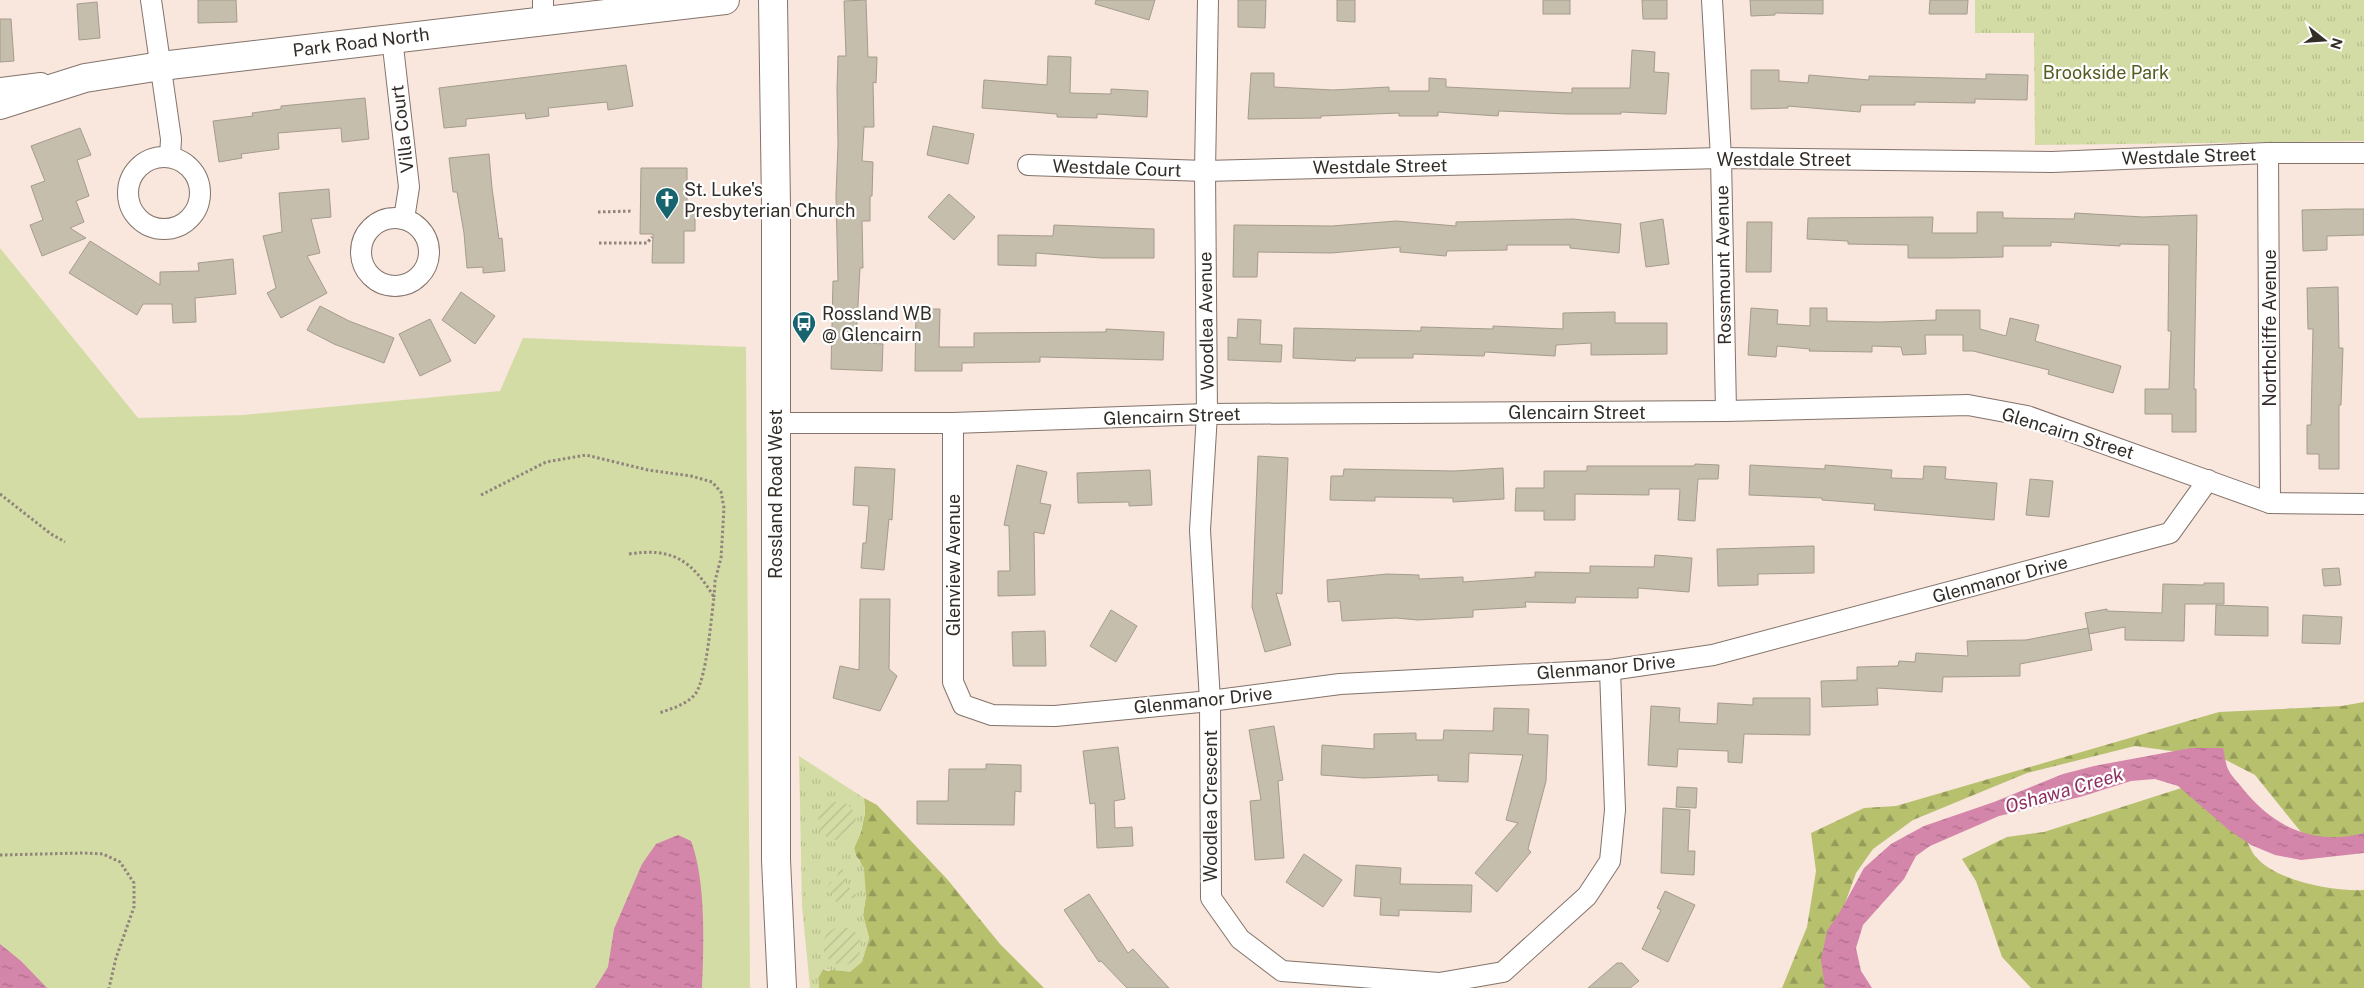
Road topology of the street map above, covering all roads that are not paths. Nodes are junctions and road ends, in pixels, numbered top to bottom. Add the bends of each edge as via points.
1 (151, 0) edge
2 (725, 0) edge
3 (773, 0) edge
4 (1208, 0) edge
5 (1712, 0) edge
6 (543, 10) edge
7 (392, 38) junction
8 (161, 66) junction
9 (85, 78) junction
10 (0, 88) edge
11 (0, 105) edge
12 (2268, 153) junction
13 (2364, 153) edge
14 (170, 157) dead end
15 (1720, 158) junction
16 (1028, 165) dead end
17 (1205, 171) junction
18 (404, 219) dead end
19 (1726, 411) junction
20 (1207, 414) junction
21 (953, 423) junction
22 (774, 424) junction
23 (2208, 480) junction
24 (2270, 503) junction
25 (2364, 504) edge
26 (1610, 670) junction
27 (1210, 701) junction
28 (963, 705) joint
29 (782, 988) edge

1 - 8 street
2 - 6 main road, Park Road North
3 - 22 main road, Rossland Road West via 776,206
4 - 17 street, Woodlea Avenue
5 - 15 street, Rossmount Avenue
6 - 7 main road, Park Road North
7 - 8 main road, Park Road North
7 - 18 street, Villa Court via 409,187
8 - 9 main road, Park Road North
8 - 14 street via 171,139
9 - 10 street
9 - 11 main road, Park Road North
12 - 13 street, Westdale Street
12 - 15 street, Westdale Street via 2052,162
12 - 24 street, Northcliffe Avenue
15 - 17 street, Westdale Street
15 - 19 street, Rossmount Avenue
16 - 17 street, Westdale Court
17 - 20 street, Woodlea Avenue
19 - 20 street, Glencairn Street
19 - 23 street, Glencairn Street via 1968,405 2027,416
20 - 21 street, Glencairn Street
20 - 27 street, Woodlea Avenue via 1200,530
21 - 22 street, Glencairn Street
21 - 28 street, Glenview Avenue via 953,682
22 - 29 main road, Rossland Road West via 776,860
23 - 24 street, Glencairn Street
23 - 26 street, Glenmanor Drive via 2170,534 1713,655
24 - 25 street, Glencairn Street
26 - 27 street, Glenmanor Drive via 1340,684
26 - 27 street, Woodlea Crescent via 1615,810 1610,861 1587,896 1503,972 1439,983 1282,970 1240,939 1211,898
27 - 28 street, Glenmanor Drive via 1055,716 992,715

